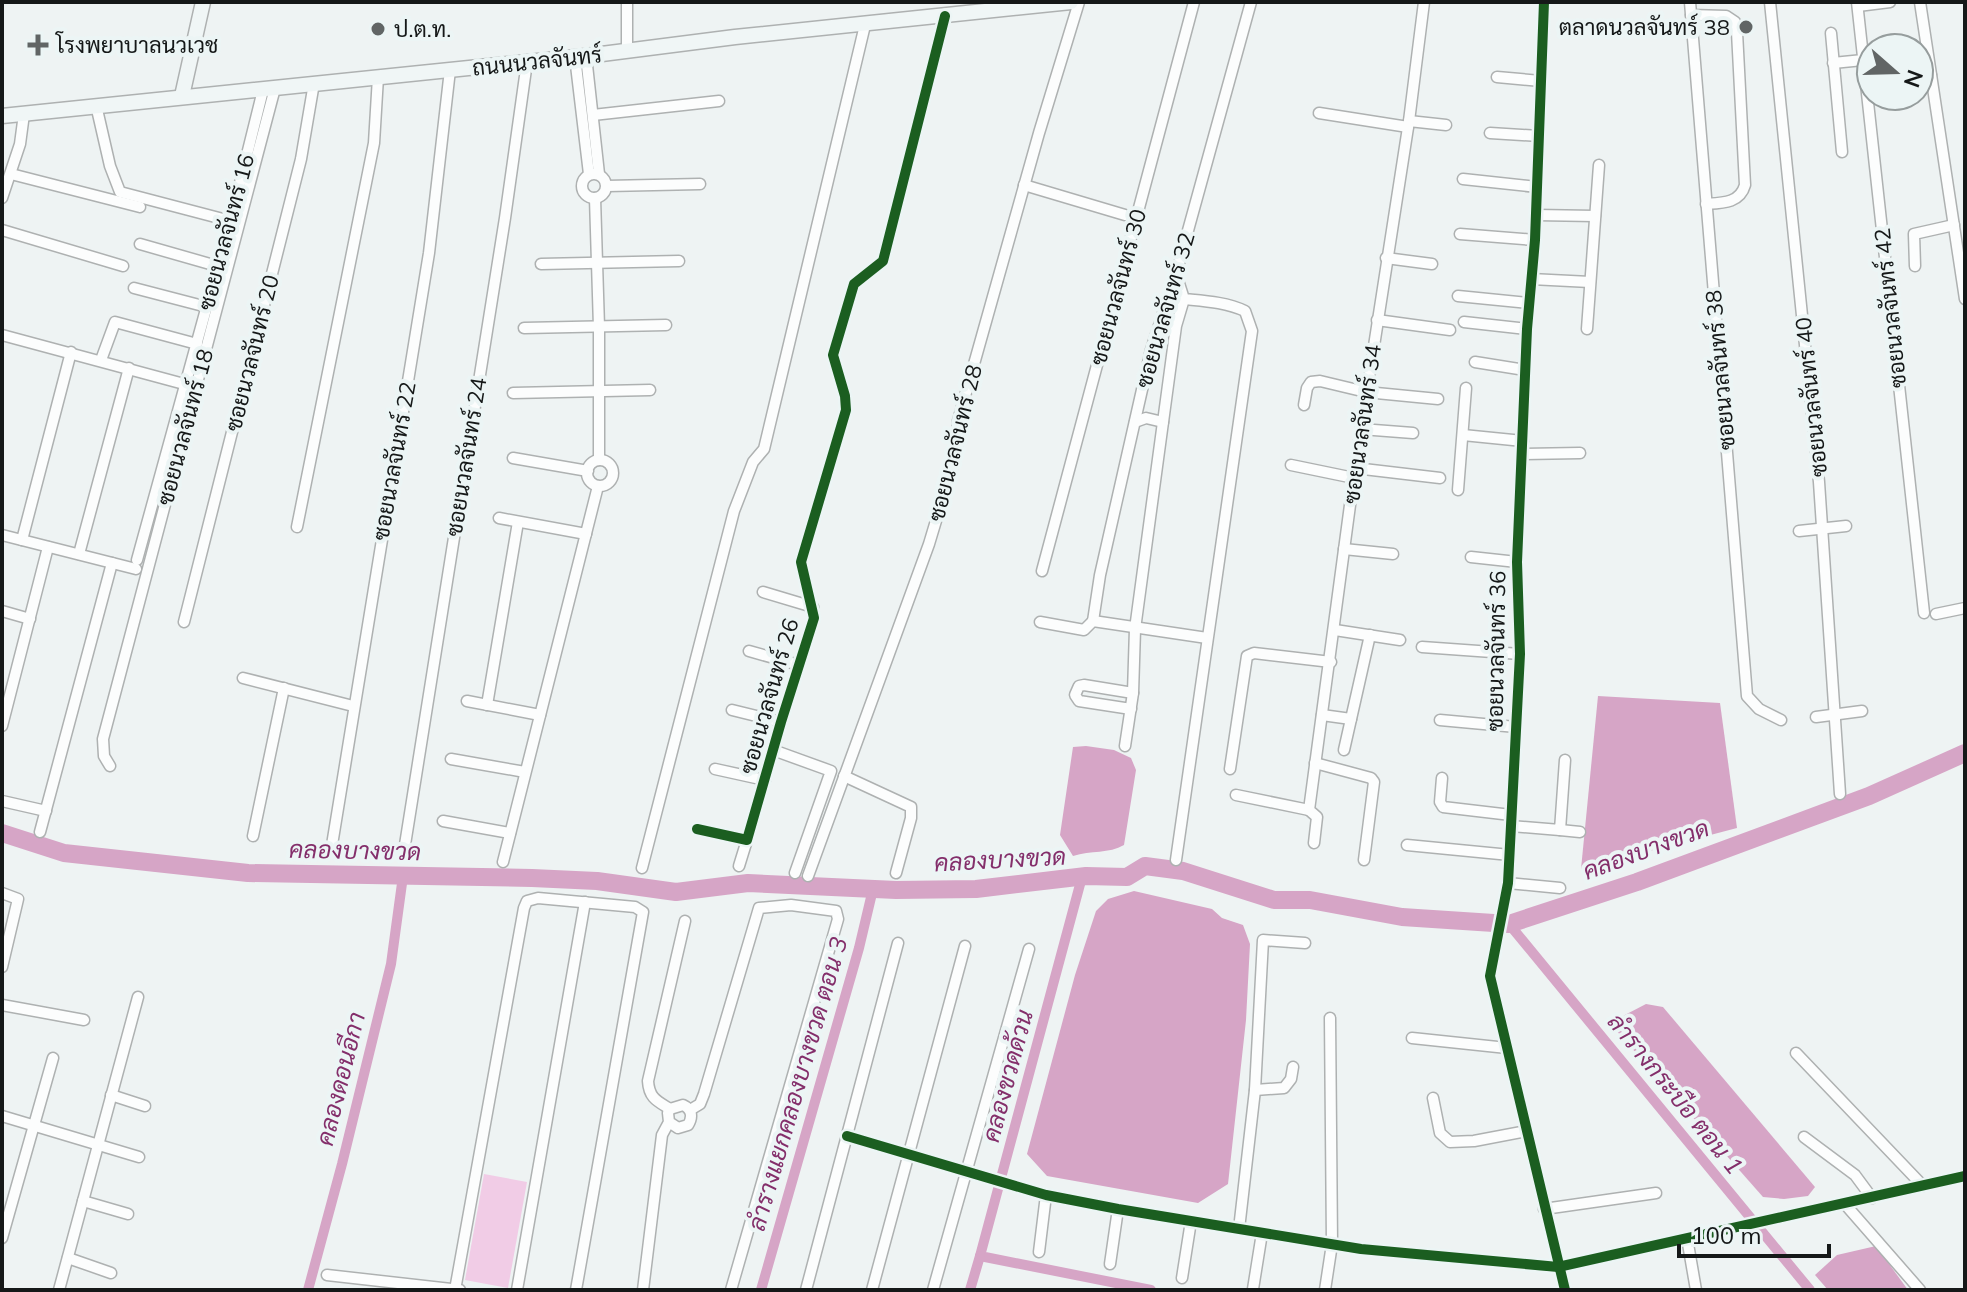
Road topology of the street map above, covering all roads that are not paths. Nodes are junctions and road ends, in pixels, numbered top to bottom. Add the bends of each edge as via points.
1 (203, 2) edge
2 (627, 2) edge
3 (1071, 2) edge
4 (1079, 2) edge
5 (1194, 2) edge
6 (1251, 2) edge
7 (1424, 2) edge
8 (1544, 2) edge
9 (1690, 2) edge
10 (1770, 2) edge
11 (1890, 2) edge
12 (1920, 2) edge
13 (1026, 4) edge
14 (1858, 4) edge
15 (1691, 15) junction
16 (945, 16) junction
17 (865, 25) junction
18 (1860, 32) edge
19 (1925, 32) edge
20 (1831, 33) dead end
21 (627, 51) junction
22 (581, 57) junction
23 (1855, 61) edge
24 (527, 62) junction
25 (1833, 63) junction
26 (450, 70) junction
27 (378, 77) junction
28 (1497, 77) dead end
29 (1541, 81) junction
30 (314, 83) junction
31 (269, 89) junction
32 (182, 96) junction
33 (719, 101) dead end
34 (1935, 101) edge
35 (96, 105) junction
36 (1871, 112) edge
37 (1319, 113) dead end
38 (24, 114) junction
39 (593, 115) junction
40 (2, 116) edge
41 (1408, 124) junction
42 (1446, 125) dead end
43 (1490, 133) dead end
44 (1539, 136) junction
45 (1842, 152) dead end
46 (1599, 165) dead end
47 (11, 174) junction
48 (594, 174) junction
49 (1463, 179) dead end
50 (700, 184) dead end
51 (1024, 185) junction
52 (607, 186) junction
53 (1537, 187) junction
54 (2, 198) edge
55 (595, 198) junction
56 (1706, 204) junction
57 (140, 207) dead end
58 (1125, 215) dead end
59 (1536, 215) junction
60 (1595, 216) junction
61 (223, 219) dead end
62 (1954, 225) junction
63 (2, 230) edge
64 (1460, 234) dead end
65 (1535, 240) junction
66 (140, 244) dead end
67 (1386, 258) junction
68 (679, 261) dead end
69 (596, 262) junction
70 (541, 264) dead end
71 (1432, 264) dead end
72 (123, 266) dead end
73 (217, 266) junction
74 (1915, 266) dead end
75 (1176, 274) junction
76 (1531, 279) junction
77 (1590, 282) junction
78 (134, 288) dead end
79 (1458, 296) dead end
80 (1184, 299) junction
81 (1965, 299) edge
82 (1529, 303) junction
83 (207, 307) junction
84 (1377, 320) junction
85 (1464, 322) dead end
86 (666, 325) dead end
87 (599, 327) junction
88 (524, 328) dead end
89 (1527, 329) junction
90 (1587, 329) dead end
91 (1450, 330) dead end
92 (2, 338) edge
93 (197, 344) junction
94 (71, 352) junction
95 (101, 360) junction
96 (1475, 362) dead end
97 (129, 368) junction
98 (1525, 370) junction
99 (184, 384) junction
100 (1466, 388) dead end
101 (650, 390) dead end
102 (598, 392) junction
103 (1366, 392) junction
104 (513, 393) dead end
105 (1438, 399) dead end
106 (1304, 405) dead end
107 (1135, 422) junction
108 (1163, 422) junction
109 (1361, 429) junction
110 (1413, 433) dead end
111 (1463, 435) junction
112 (1523, 441) junction
113 (1580, 453) dead end
114 (172, 454) junction
115 (1522, 454) junction
116 (513, 458) dead end
117 (599, 460) junction
118 (1291, 465) dead end
119 (588, 471) junction
120 (1355, 473) junction
121 (1440, 478) dead end
122 (598, 486) junction
123 (1458, 490) dead end
124 (499, 518) dead end
125 (518, 522) junction
126 (1846, 526) dead end
127 (297, 527) dead end
128 (1823, 528) junction
129 (1799, 531) dead end
130 (586, 534) junction
131 (2, 535) edge
132 (22, 540) junction
133 (48, 547) junction
134 (1344, 549) junction
135 (79, 554) junction
136 (1393, 554) dead end
137 (1471, 557) dead end
138 (1517, 562) junction
139 (112, 563) junction
140 (1042, 571) dead end
141 (763, 592) dead end
142 (813, 607) junction
143 (1965, 608) edge
144 (2, 611) edge
145 (30, 619) junction
146 (1093, 621) junction
147 (184, 622) dead end
148 (1040, 622) dead end
149 (1135, 629) junction
150 (1335, 630) junction
151 (1370, 635) junction
152 (1207, 638) junction
153 (1400, 640) dead end
154 (1422, 647) dead end
155 (749, 651) dead end
156 (1520, 654) junction
157 (1331, 662) junction
158 (799, 665) junction
159 (243, 678) dead end
160 (284, 688) junction
161 (1133, 693) junction
162 (467, 701) dead end
163 (487, 705) junction
164 (353, 706) junction
165 (1131, 709) junction
166 (732, 710) dead end
167 (1862, 711) dead end
168 (1835, 714) junction
169 (540, 715) junction
170 (1322, 715) junction
171 (1816, 717) dead end
172 (1351, 719) junction
173 (1440, 720) dead end
174 (1781, 720) dead end
175 (781, 722) junction
176 (2, 726) edge
177 (1516, 727) junction
178 (1125, 746) dead end
179 (773, 750) junction
180 (1344, 750) dead end
181 (451, 759) dead end
182 (1565, 760) dead end
183 (1315, 763) junction
184 (110, 766) dead end
185 (715, 769) dead end
186 (1230, 769) dead end
187 (525, 772) junction
188 (844, 776) junction
189 (1442, 778) dead end
190 (765, 780) junction
191 (1840, 794) dead end
192 (1236, 795) dead end
193 (2, 801) edge
194 (1309, 810) junction
195 (46, 811) junction
196 (1511, 820) junction
197 (443, 821) dead end
198 (697, 829) dead end
199 (1560, 830) junction
200 (40, 832) dead end
201 (1580, 832) dead end
202 (510, 833) junction
203 (253, 836) dead end
204 (747, 840) junction
205 (1314, 843) dead end
206 (1407, 845) dead end
207 (331, 851) dead end
208 (404, 851) dead end
209 (1510, 855) junction
210 (1176, 860) dead end
211 (1364, 860) dead end
212 (503, 862) dead end
213 (739, 866) dead end
214 (642, 868) dead end
215 (795, 873) dead end
216 (896, 873) dead end
217 (808, 876) dead end
218 (1508, 883) junction
219 (1560, 888) dead end
220 (2, 893) edge
221 (585, 902) junction
222 (685, 921) dead end
223 (898, 943) dead end
224 (1305, 943) dead end
225 (965, 946) dead end
226 (1029, 949) dead end
227 (2, 967) edge
228 (138, 997) dead end
229 (2, 1005) edge
230 (1330, 1018) dead end
231 (84, 1020) dead end
232 (1412, 1038) dead end
233 (1507, 1048) junction
234 (1796, 1053) dead end
235 (53, 1058) dead end
236 (1293, 1067) dead end
237 (1255, 1090) junction
238 (111, 1095) junction
239 (1433, 1098) dead end
240 (145, 1106) dead end
241 (670, 1109) junction
242 (690, 1110) junction
243 (2, 1116) edge
244 (669, 1122) junction
245 (32, 1126) junction
246 (1527, 1131) junction
247 (847, 1136) junction
248 (1804, 1137) dead end
249 (97, 1145) junction
250 (908, 1155) junction
251 (139, 1157) dead end
252 (968, 1172) junction
253 (1965, 1176) edge
254 (1923, 1186) junction
255 (1656, 1193) dead end
256 (1046, 1195) junction
257 (1872, 1198) junction
258 (83, 1201) junction
259 (1844, 1203) junction
260 (1118, 1209) junction
261 (1544, 1209) junction
262 (128, 1214) dead end
263 (1191, 1221) junction
264 (1239, 1229) junction
265 (1262, 1233) junction
266 (2, 1238) edge
267 (1687, 1238) junction
268 (1332, 1244) junction
269 (1039, 1252) dead end
270 (68, 1258) junction
271 (1110, 1264) dead end
272 (1558, 1267) junction
273 (111, 1273) dead end
274 (327, 1275) dead end
275 (1182, 1278) dead end
276 (399, 1288) edge
277 (1253, 1289) edge
278 (59, 1290) edge
279 (457, 1290) edge
280 (517, 1290) edge
281 (576, 1290) edge
282 (643, 1290) edge
283 (731, 1290) edge
284 (806, 1290) edge
285 (872, 1290) edge
286 (933, 1290) edge
287 (1325, 1290) edge
288 (1565, 1290) edge
289 (1696, 1290) edge
290 (1920, 1290) edge

1 - 32 main road
2 - 21 street
3 - 13 main road, ถนนนวลจันทร์
4 - 51 street, ซอยนวลจันทร์ 28
5 - 140 street, ซอยนวลจันทร์ 30
6 - 75 street, ซอยนวลจันทร์ 32
7 - 41 street, ซอยนวลจันทร์ 34
8 - 29 street, ซอยนวลจันทร์ 36
9 - 15 street, ซอยนวลจันทร์ 38
10 - 128 street, ซอยนวลจันทร์ 40
11 - 14 street
12 - 19 street
13 - 16 main road, ถนนนวลจันทร์
14 - 18 street, ซอยนวลจันทร์ 42
15 - 56 street, ซอยนวลจันทร์ 38
15 - 56 street via 1726,16 1735,22 1737,32 1745,185 1736,199
16 - 17 main road, ถนนนวลจันทร์
16 - 142 street, ซอยนวลจันทร์ 26 via 883,261 854,284 833,355 846,410 801,562
17 - 21 main road, ถนนนวลจันทร์
17 - 214 street via 764,449 753,462 734,511
20 - 25 street
21 - 22 main road, ถนนนวลจันทร์
22 - 24 main road, ถนนนวลจันทร์
22 - 39 street
22 - 48 street
23 - 25 street
24 - 26 main road, ถนนนวลจันทร์
24 - 208 street, ซอยนวลจันทร์ 24
25 - 45 street
26 - 27 main road, ถนนนวลจันทร์
26 - 164 street, ซอยนวลจันทร์ 22 via 429,253
27 - 30 main road, ถนนนวลจันทร์
27 - 127 street via 369,173
28 - 29 street
29 - 44 street, ซอยนวลจันทร์ 36
30 - 31 main road, ถนนนวลจันทร์
30 - 147 street, ซอยนวลจันทร์ 20 via 301,159
31 - 32 main road, ถนนนวลจันทร์
31 - 73 street, ซอยนวลจันทร์ 16
31 - 114 street, ซอยนวลจันทร์ 18
32 - 35 main road, ถนนนวลจันทร์
33 - 39 street
34 - 62 street
35 - 38 main road, ถนนนวลจันทร์
35 - 61 street via 120,192
36 - 143 street, ซอยนวลจันทร์ 42 via 1930,614
37 - 41 street
38 - 40 main road, ถนนนวลจันทร์
38 - 47 street
39 - 48 street
41 - 42 street
41 - 67 street, ซอยนวลจันทร์ 34
43 - 44 street
44 - 53 street, ซอยนวลจันทร์ 36
46 - 60 street
47 - 54 street
47 - 57 street
48 - 52 street
48 - 55 street via 583,179 582,187 585,195
49 - 53 street
50 - 52 street
51 - 58 street
51 - 188 street, ซอยนวลจันทร์ 28 via 958,421 957,451 938,517
52 - 55 street
53 - 59 street, ซอยนวลจันทร์ 36
55 - 69 street
56 - 174 street, ซอยนวลจันทร์ 38 via 1747,696
59 - 60 street
59 - 65 street, ซอยนวลจันทร์ 36
60 - 77 street
62 - 74 street via 1914,234
62 - 81 street
63 - 72 street
64 - 65 street
65 - 76 street, ซอยนวลจันทร์ 36
66 - 73 street
67 - 71 street
67 - 84 street, ซอยนวลจันทร์ 34
68 - 69 street
69 - 70 street
69 - 87 street
73 - 83 street, ซอยนวลจันทร์ 16
75 - 80 street
75 - 107 street, ซอยนวลจันทร์ 32
76 - 77 street
76 - 82 street, ซอยนวลจันทร์ 36
77 - 90 street
78 - 83 street
79 - 82 street
80 - 108 street
80 - 152 street via 1245,311 1252,331
82 - 89 street, ซอยนวลจันทร์ 36
83 - 93 street, ซอยนวลจันทร์ 16
84 - 91 street
84 - 103 street, ซอยนวลจันทร์ 34
85 - 89 street
86 - 87 street
87 - 88 street
87 - 102 street
89 - 98 street, ซอยนวลจันทร์ 36
92 - 94 street
93 - 95 street via 115,322
93 - 99 street, ซอยนวลจันทร์ 16
94 - 95 street
94 - 132 street
95 - 97 street
96 - 98 street
97 - 99 street
97 - 135 street
98 - 112 street, ซอยนวลจันทร์ 36
99 - 114 street, ซอยนวลจันทร์ 16
100 - 111 street
101 - 102 street
102 - 104 street
102 - 117 street
103 - 105 street
103 - 106 street via 1311,382
103 - 109 street, ซอยนวลจันทร์ 34
107 - 108 street
107 - 146 street, ซอยนวลจันทร์ 32
108 - 149 street
109 - 110 street
109 - 120 street, ซอยนวลจันทร์ 34
111 - 112 street
111 - 123 street
112 - 115 street, ซอยนวลจันทร์ 36
113 - 115 street
114 - 139 street, ซอยนวลจันทร์ 16 via 137,565
114 - 184 street, ซอยนวลจันทร์ 18 via 103,739
115 - 138 street, ซอยนวลจันทร์ 36
116 - 119 street
117 - 119 street
117 - 122 street via 607,461 614,473
118 - 120 street
119 - 122 street
120 - 121 street
120 - 134 street, ซอยนวลจันทร์ 34
122 - 130 street
124 - 125 street
125 - 130 street
125 - 163 street
126 - 128 street
128 - 129 street
128 - 168 street, ซอยนวลจันทร์ 40
130 - 169 street
131 - 132 street
132 - 133 street
133 - 135 street
133 - 145 street
134 - 136 street
134 - 150 street, ซอยนวลจันทร์ 34
135 - 139 street
137 - 138 street
138 - 156 street, ซอยนวลจันทร์ 36
139 - 195 street
141 - 142 street
142 - 158 street, ซอยนวลจันทร์ 26
144 - 145 street
145 - 176 street
146 - 148 street via 1084,630
146 - 149 street
149 - 152 street
149 - 161 street
150 - 151 street
150 - 157 street, ซอยนวลจันทร์ 34
151 - 153 street
151 - 172 street
152 - 210 street
154 - 156 street
155 - 158 street
156 - 177 street, ซอยนวลจันทร์ 36
157 - 170 street, ซอยนวลจันทร์ 34
157 - 186 street via 1247,656
158 - 175 street, ซอยนวลจันทร์ 26
159 - 160 street
160 - 164 street
160 - 203 street
161 - 165 street
161 - 165 street via 1084,685 1075,695 1079,701
162 - 163 street
163 - 169 street
164 - 207 street, ซอยนวลจันทร์ 22
165 - 178 street
166 - 175 street
167 - 168 street
168 - 171 street
168 - 191 street, ซอยนวลจันทร์ 40
169 - 187 street
170 - 172 street
170 - 183 street, ซอยนวลจันทร์ 34
172 - 180 street
173 - 177 street
175 - 179 street, ซอยนวลจันทร์ 26
177 - 196 street, ซอยนวลจันทร์ 36
179 - 190 street, ซอยนวลจันทร์ 26
179 - 215 street via 831,771
181 - 187 street
182 - 199 street
183 - 194 street, ซอยนวลจันทร์ 34
183 - 211 street via 1374,782
185 - 190 street
187 - 202 street
188 - 216 street via 911,807
188 - 217 street, ซอยนวลจันทร์ 28
189 - 196 street via 1443,807
190 - 204 street, ซอยนวลจันทร์ 26
192 - 194 street
193 - 195 street
194 - 205 street, ซอยนวลจันทร์ 34 via 1317,817
195 - 200 street
196 - 199 street
196 - 209 street, ซอยนวลจันทร์ 36
197 - 202 street
198 - 204 street
199 - 201 street
202 - 212 street
204 - 213 street, ซอยนวลจันทร์ 26
206 - 209 street
209 - 218 street, ซอยนวลจันทร์ 36
218 - 219 street
218 - 233 street, ซอยนวลจันทร์ 36 via 1491,967
220 - 227 street via 18,899
221 - 279 street via 538,898 524,908
221 - 280 street
221 - 281 street via 643,912
222 - 241 street via 648,1081 654,1099
223 - 247 street
224 - 237 street via 1263,940
225 - 250 street
226 - 252 street
228 - 238 street
229 - 231 street
230 - 268 street
232 - 233 street
233 - 246 street, ซอยนวลจันทร์ 36
234 - 254 street
235 - 245 street
236 - 237 street via 1284,1088
237 - 264 street
238 - 240 street
238 - 249 street
239 - 246 street via 1440,1133 1450,1142
241 - 242 street via 683,1105
241 - 244 street
242 - 244 street via 688,1125 678,1128
242 - 283 street via 704,1094 759,908 791,905 836,911 838,919
243 - 245 street
244 - 282 street via 661,1143
245 - 249 street
245 - 266 street
246 - 261 street, ซอยนวลจันทร์ 36
247 - 250 street
247 - 284 street
248 - 257 street via 1855,1175
249 - 251 street
249 - 258 street
250 - 252 street
250 - 285 street
252 - 256 street
252 - 286 street
253 - 254 street
254 - 257 street
255 - 261 street
256 - 260 street
256 - 269 street
257 - 259 street
258 - 262 street
258 - 270 street
259 - 267 street
259 - 290 street
260 - 263 street
260 - 271 street
261 - 272 street, ซอยนวลจันทร์ 36
263 - 264 street
263 - 275 street
264 - 265 street
265 - 268 street
265 - 277 street
267 - 272 street
267 - 289 street
268 - 272 street
268 - 287 street
270 - 273 street
270 - 278 street
272 - 288 street, ซอยนวลจันทร์ 36
274 - 276 street
276 - 279 street

